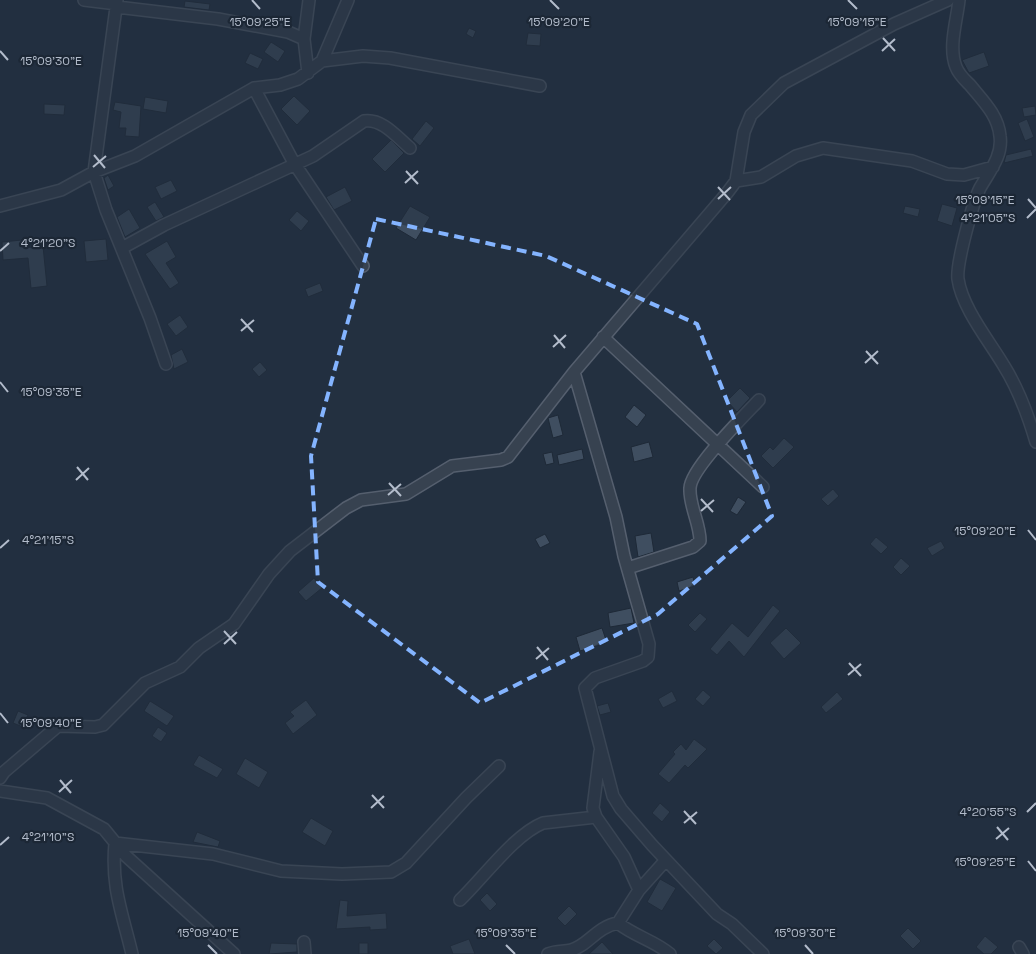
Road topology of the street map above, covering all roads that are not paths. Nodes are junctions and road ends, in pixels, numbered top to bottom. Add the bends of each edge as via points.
1 (84, 0) edge
2 (309, 0) edge
3 (348, 0) edge
4 (948, 0) edge
5 (959, 0) edge
6 (117, 3) edge
7 (304, 39) junction
8 (322, 61) junction
9 (308, 73) junction
10 (540, 86) dead end
11 (254, 88) junction
12 (410, 148) dead end
13 (294, 163) junction
14 (993, 167) junction
15 (94, 172) junction
16 (736, 181) junction
17 (0, 206) edge
18 (122, 248) junction
19 (363, 266) dead end
20 (604, 337) junction
21 (166, 364) dead end
22 (574, 372) junction
23 (759, 400) dead end
24 (1036, 442) edge
25 (719, 444) junction
26 (763, 487) dead end
27 (628, 568) junction
28 (600, 747) junction
29 (499, 766) dead end
30 (0, 778) edge
31 (0, 791) edge
32 (596, 817) junction
33 (115, 843) junction
34 (666, 860) junction
35 (639, 890) junction
36 (460, 900) dead end
37 (618, 923) junction
38 (573, 952) edge
39 (132, 954) edge
40 (234, 954) edge
41 (548, 954) edge
42 (670, 954) edge
43 (762, 954) edge

1 - 6 street
2 - 7 street
3 - 8 street
4 - 16 street via 894,24 784,83 751,115 744,132
5 - 14 street via 954,40 955,66 993,113 998,125 1001,139
6 - 7 street via 288,32
6 - 15 street
7 - 9 street
8 - 9 street
8 - 10 street via 363,56 390,58
9 - 11 street via 280,85
11 - 13 street
11 - 15 street via 135,156
12 - 13 street via 373,119 356,126 313,156
13 - 18 street
13 - 19 street
14 - 16 street via 964,176 946,174 912,161 823,148 796,156 761,177
14 - 24 street via 979,190 966,233 958,278 972,312 1020,394
15 - 17 street via 61,190
15 - 18 street
16 - 20 street
18 - 21 street
20 - 22 street
20 - 25 street
22 - 27 street
22 - 30 street via 508,457 452,466 406,494 368,499 346,508 290,551 269,574 234,624 199,648 180,667 145,683 103,725 58,726
23 - 25 street
25 - 26 street
25 - 27 street via 690,485 700,541 693,547
27 - 28 street via 650,651 643,662 595,678 585,688
28 - 32 street via 593,800
28 - 34 street via 616,803
29 - 33 street via 406,863 392,872 281,871 213,854
31 - 33 street via 34,795 60,804 104,829
32 - 35 street via 618,846
32 - 36 street via 535,826
33 - 39 street via 114,884
33 - 40 street
34 - 35 street
34 - 43 street via 717,914
35 - 37 street
37 - 38 street via 605,925
37 - 42 street
38 - 41 street via 558,950

